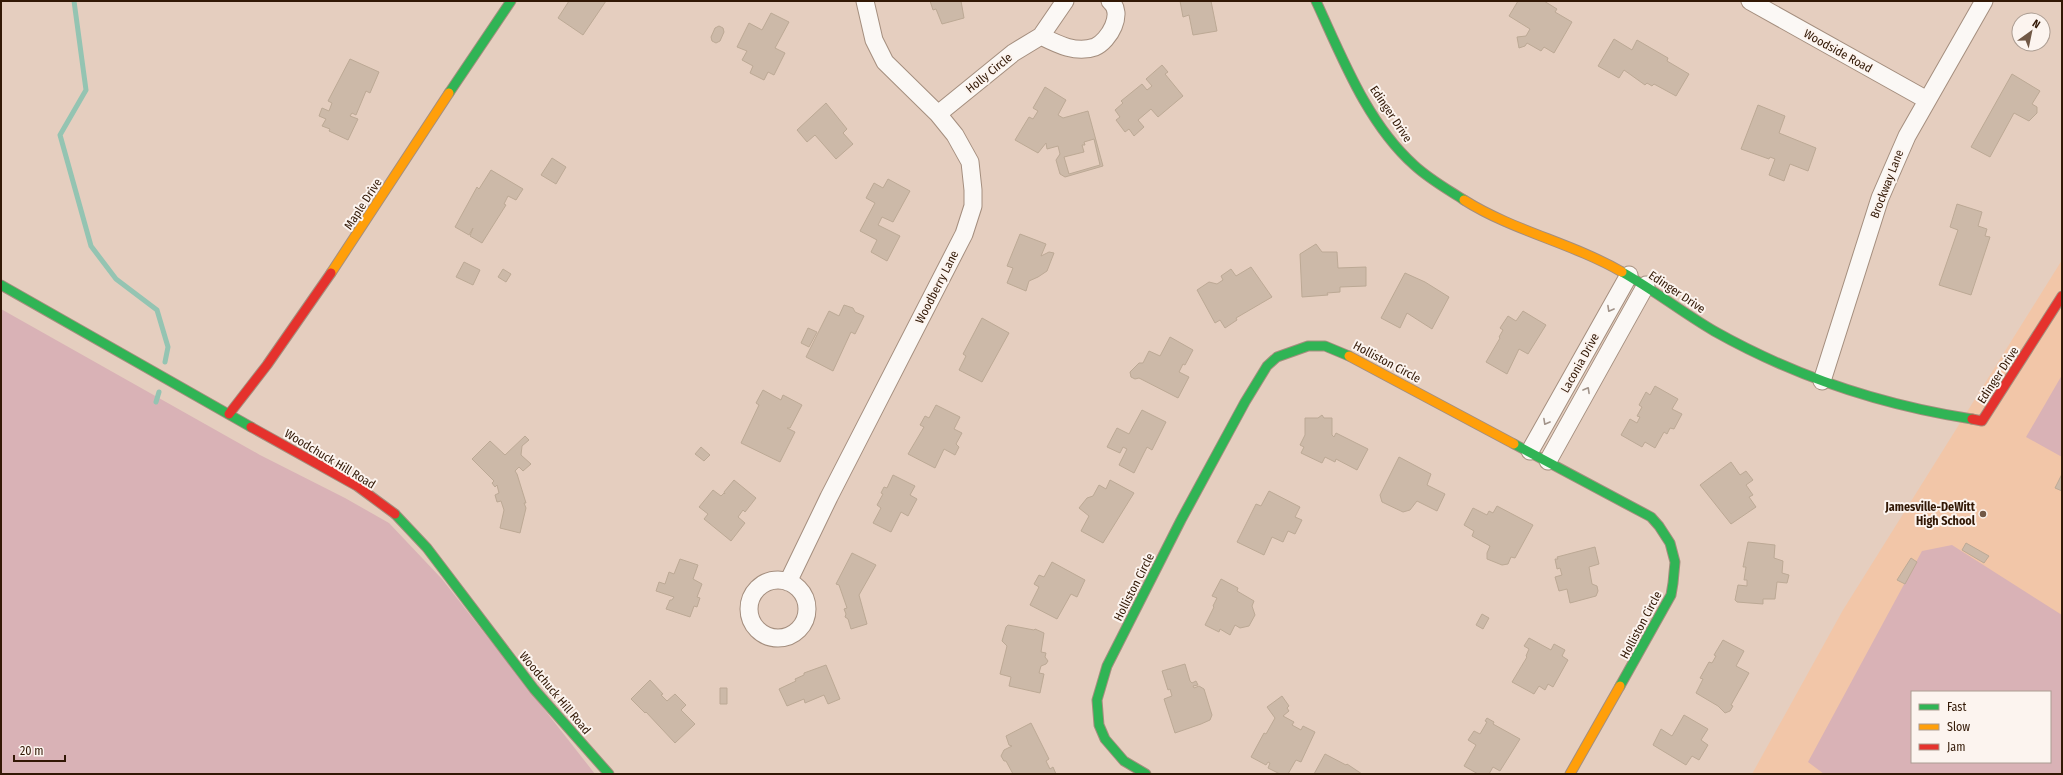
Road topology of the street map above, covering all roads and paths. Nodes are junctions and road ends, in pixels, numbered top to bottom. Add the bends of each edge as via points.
1 (511, 1) edge
2 (865, 1) edge
3 (1065, 1) edge
4 (1110, 1) edge
5 (1316, 1) edge
6 (1750, 1) edge
7 (1984, 1) edge
8 (1041, 36) junction
9 (1927, 100) junction
10 (938, 114) junction
11 (1629, 275) junction
12 (1, 285) edge
13 (1646, 285) junction
14 (2062, 296) edge
15 (1822, 381) junction
16 (229, 414) junction
17 (1530, 451) junction
18 (1548, 461) junction
19 (788, 582) dead end
20 (609, 774) edge
21 (1146, 774) edge
22 (1570, 774) edge

1 - 16 street, Maple Drive via 476,50 318,295
2 - 10 street, Woodberry Lane via 874,40 886,62
3 - 8 street, Holly Circle
4 - 8 street via 1116,16 1114,27 1106,40 1094,47 1068,48
5 - 11 street, Edinger Drive via 1356,84 1387,134 1427,177 1489,215 1598,259
6 - 9 street, Woodside Road
7 - 9 street, Brockway Lane
8 - 10 street, Holly Circle via 1013,53
9 - 15 street, Brockway Lane via 1907,136 1880,198
10 - 19 street, Woodberry Lane via 956,135 970,162 974,190 973,206 964,234
11 - 13 street, Edinger Drive
11 -> 17 street, Laconia Drive
12 - 16 street, Woodchuck Hill Road
13 - 15 street, Edinger Drive via 1712,330 1769,361
18 -> 13 street, Laconia Drive
14 - 15 street, Edinger Drive via 1982,421 1900,406
16 - 20 street, Woodchuck Hill Road via 356,486 397,516 427,548 534,689
17 - 18 street, Holliston Circle
17 - 21 street, Holliston Circle via 1338,350 1324,346 1308,346 1277,357 1267,366 1245,402 1181,520 1107,666 1097,700 1099,725 1105,739 1124,761
18 - 22 street, Holliston Circle via 1652,517 1664,529 1671,544 1675,564 1675,581 1671,595

